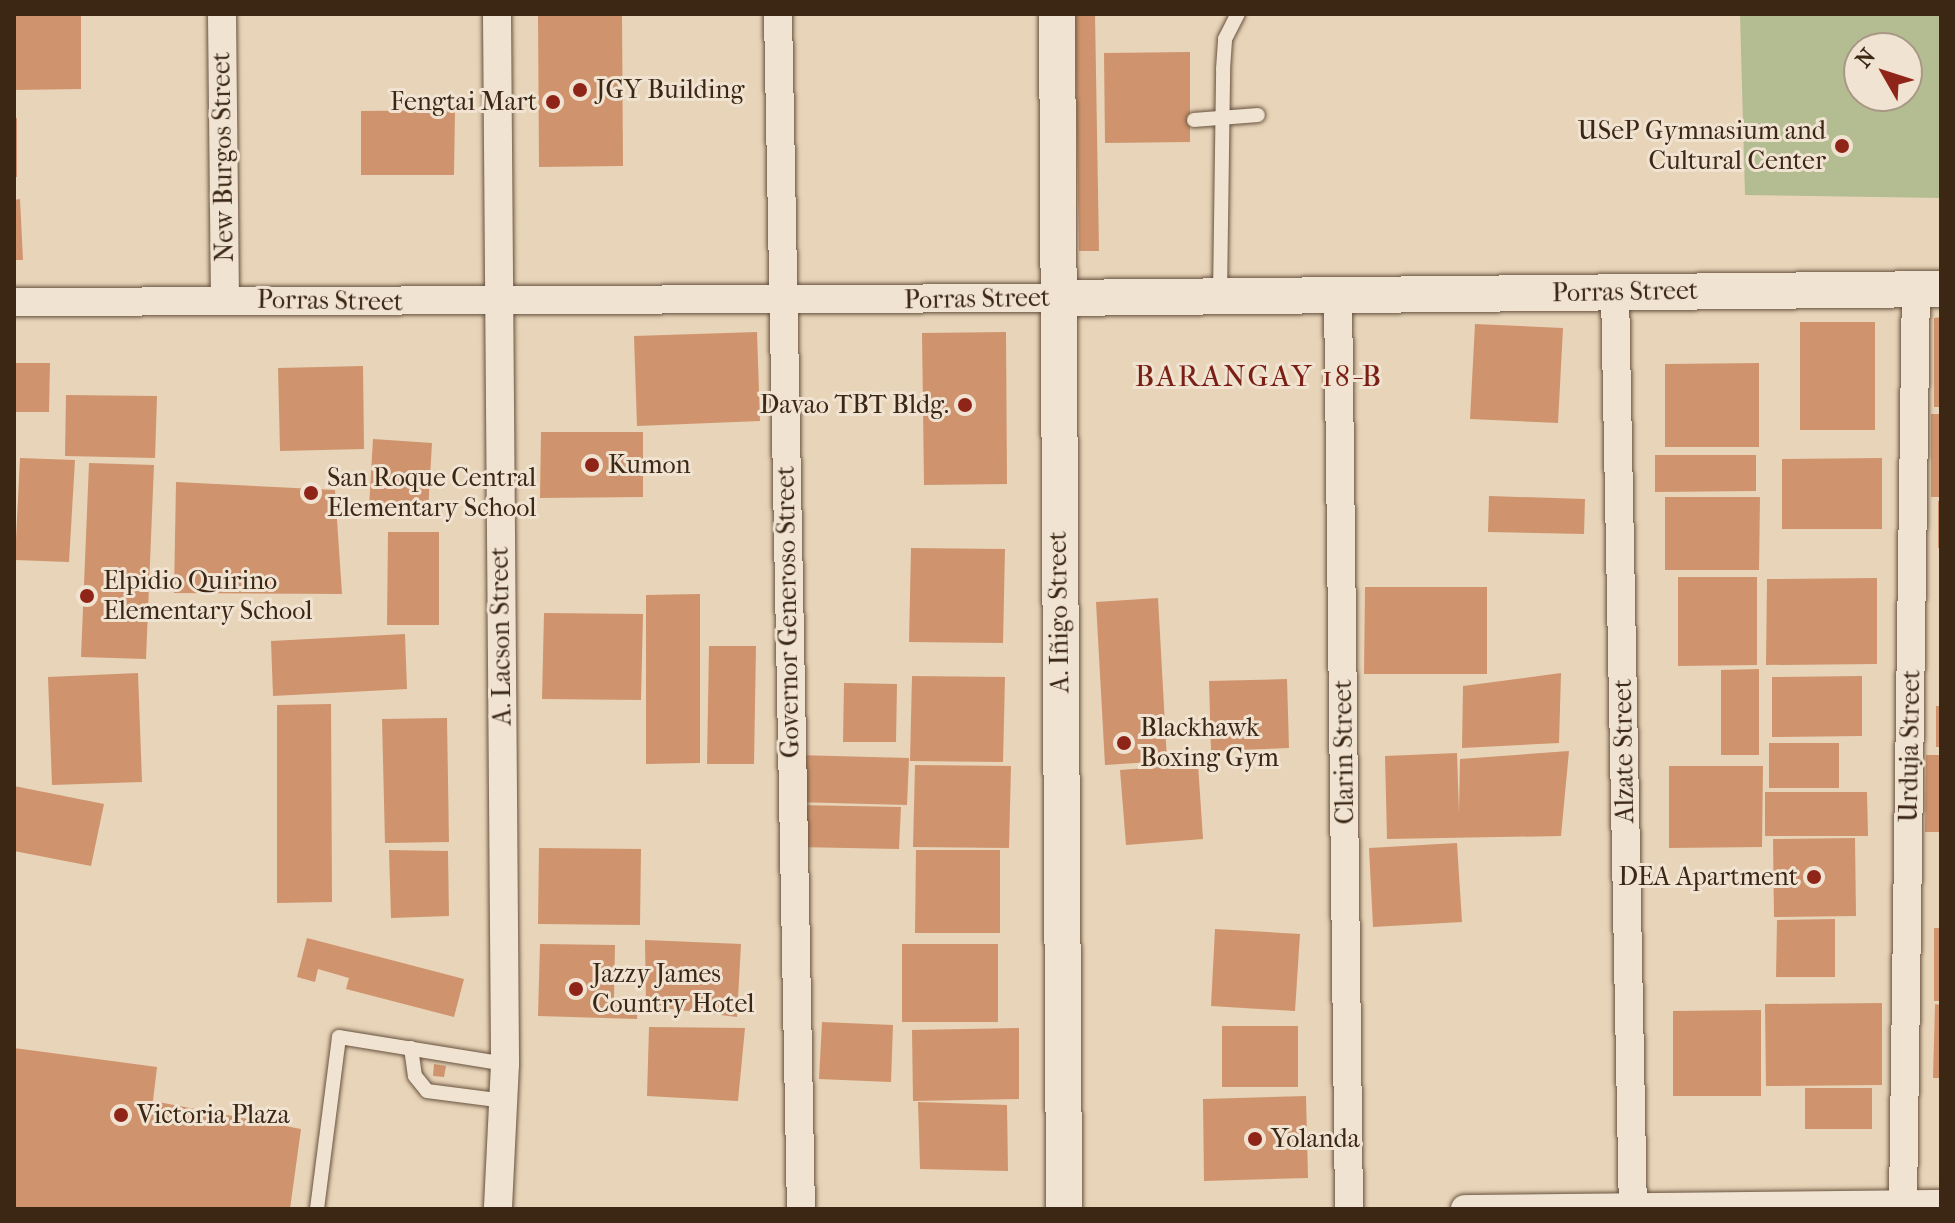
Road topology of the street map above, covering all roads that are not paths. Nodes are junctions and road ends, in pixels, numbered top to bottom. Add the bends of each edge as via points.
1 (222, 14) edge
2 (497, 14) edge
3 (778, 14) edge
4 (1057, 14) edge
5 (1238, 14) edge
6 (1258, 115) dead end
7 (1223, 117) junction
8 (1194, 120) dead end
9 (1928, 289) edge
10 (1615, 292) junction
11 (1220, 295) junction
12 (1338, 296) junction
13 (1056, 298) junction
14 (225, 299) junction
15 (14, 302) edge
16 (782, 303) junction
17 (499, 304) junction
18 (411, 1048) junction
19 (505, 1064) junction
20 (504, 1101) junction
21 (1903, 1203) junction
22 (1941, 1204) edge
23 (1633, 1208) edge
24 (317, 1209) edge
25 (498, 1209) edge
26 (801, 1209) edge
27 (1064, 1209) edge
28 (1349, 1209) edge
29 (1465, 1209) edge

1 - 14 street, New Burgos Street
2 - 17 street, A. Lacson Street
3 - 16 street, Governor Generoso Street
4 - 13 street, A. Iñigo Street
5 - 7 lane via 1225,39
6 - 7 lane
7 - 8 lane
7 - 11 lane
9 - 10 street, Porras Street
9 - 21 street, Urduja Street
10 - 12 street, Porras Street
10 - 23 street, Alzate Street
11 - 12 street, Porras Street
11 - 13 street, Porras Street
12 - 28 street, Clarin Street
13 - 16 street, Porras Street
13 - 27 street, A. Iñigo Street
14 - 15 street, Porras Street
14 - 17 street, Porras Street
16 - 17 street, Porras Street
16 - 26 street, Governor Generoso Street
17 - 19 street, A. Lacson Street
18 - 19 lane
18 - 20 lane via 415,1076 427,1091
18 - 24 lane via 339,1037
19 - 20 street, A. Lacson Street
20 - 25 street, A. Lacson Street
21 - 22 street
21 - 23 street
23 - 29 street

